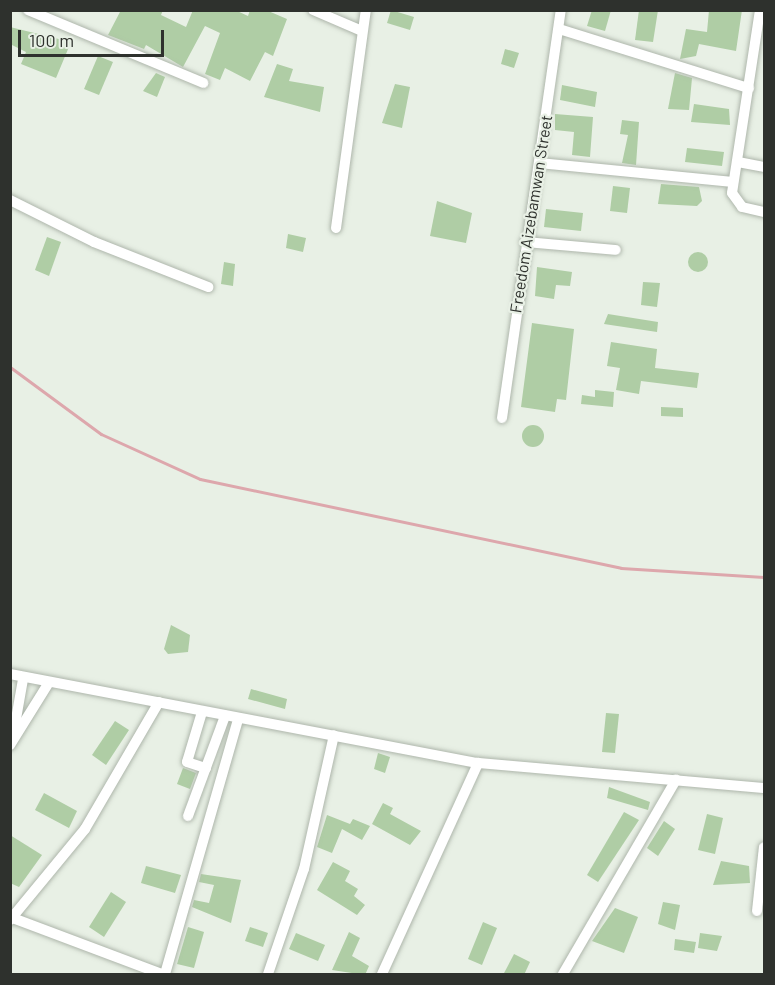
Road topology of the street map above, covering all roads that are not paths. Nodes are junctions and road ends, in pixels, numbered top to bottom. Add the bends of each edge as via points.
1 (28, 10) edge
2 (313, 10) edge
3 (366, 10) edge
4 (561, 10) edge
5 (760, 10) edge
6 (559, 29) junction
7 (362, 31) junction
8 (760, 47) edge
9 (202, 83) dead end
10 (749, 88) junction
11 (738, 162) junction
12 (539, 163) junction
13 (765, 167) edge
14 (733, 182) junction
15 (10, 200) edge
16 (765, 212) edge
17 (336, 228) dead end
18 (525, 242) junction
19 (616, 250) dead end
20 (208, 287) dead end
21 (502, 418) dead end
22 (10, 674) edge
23 (23, 679) junction
24 (48, 684) junction
25 (159, 702) junction
26 (202, 712) junction
27 (225, 716) junction
28 (238, 719) junction
29 (334, 735) junction
30 (11, 744) edge
31 (478, 762) junction
32 (206, 768) junction
33 (676, 780) junction
34 (765, 788) edge
35 (188, 816) dead end
36 (765, 847) edge
37 (757, 911) dead end
38 (11, 918) edge
39 (163, 975) edge
40 (268, 975) edge
41 (382, 975) edge
42 (564, 975) edge

1 - 9 street
2 - 7 street
3 - 7 street
4 - 6 street, Freedom Aizebamwan Street
5 - 8 street
6 - 10 street
6 - 12 street, Freedom Aizebamwan Street
7 - 17 street
8 - 10 street
10 - 11 street
11 - 13 street
11 - 14 street
12 - 14 street
12 - 18 street, Freedom Aizebamwan Street
14 - 16 street via 737,204
15 - 20 street via 94,242
18 - 19 street
18 - 21 street, Freedom Aizebamwan Street
22 - 23 street
23 - 24 street
23 - 30 street
24 - 25 street
24 - 30 street
25 - 26 street
25 - 38 street via 85,829
26 - 27 street
26 - 32 street via 187,762
27 - 28 street
27 - 32 street
28 - 29 street
28 - 39 street
29 - 31 street
29 - 40 street via 304,869
31 - 33 street
31 - 41 street
32 - 35 street
33 - 34 street
33 - 42 street
36 - 37 street
38 - 39 street

